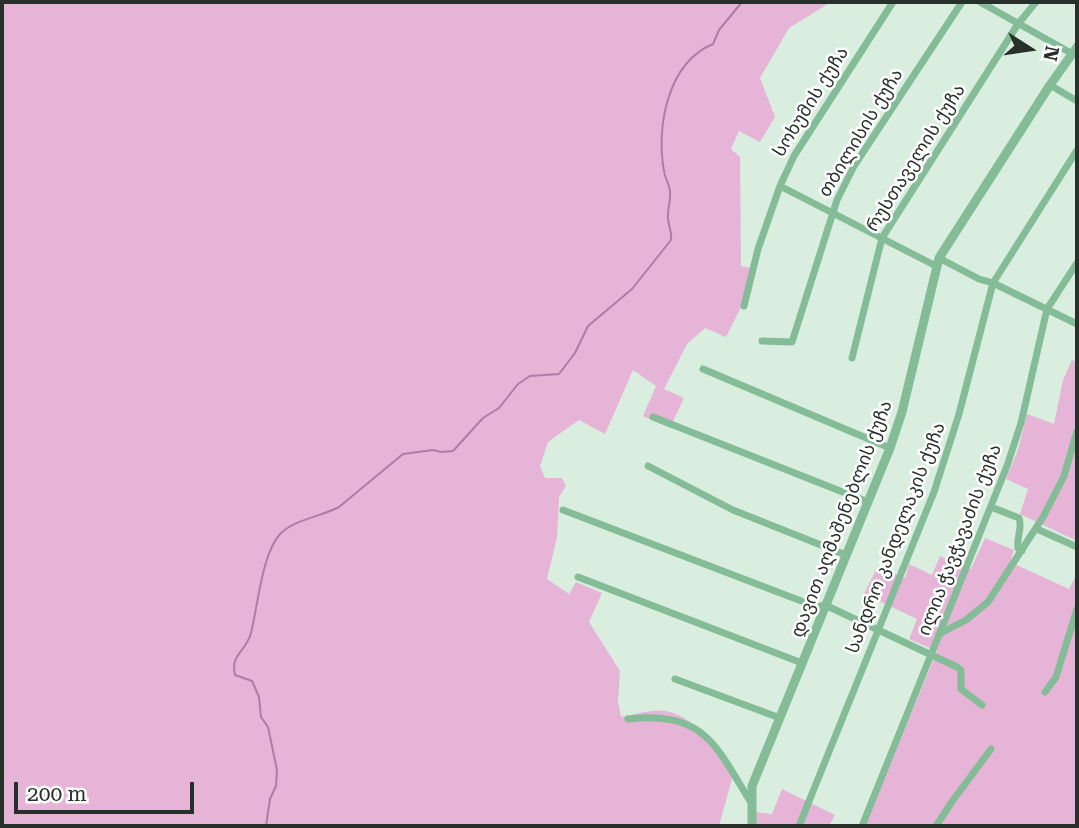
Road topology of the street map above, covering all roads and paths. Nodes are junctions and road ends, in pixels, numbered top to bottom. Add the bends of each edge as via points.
1 (893, 2) edge
2 (962, 2) edge
3 (980, 2) edge
4 (1036, 2) edge
5 (1018, 24) junction
6 (1074, 50) edge
7 (1050, 85) junction
8 (1077, 101) edge
9 (1077, 150) edge
10 (780, 186) junction
11 (831, 213) junction
12 (882, 238) junction
13 (938, 262) junction
14 (1077, 263) edge
15 (993, 283) junction
16 (744, 306) dead end
17 (1047, 309) junction
18 (1077, 324) edge
19 (762, 341) dead end
20 (852, 358) dead end
21 (703, 369) dead end
22 (653, 417) dead end
23 (1077, 431) edge
24 (890, 448) junction
25 (648, 466) dead end
26 (868, 502) junction
27 (991, 507) junction
28 (563, 510) dead end
29 (1037, 529) junction
30 (1077, 547) edge
31 (1022, 551) junction
32 (846, 555) junction
33 (578, 577) dead end
34 (825, 605) junction
35 (1077, 609) edge
36 (879, 631) junction
37 (939, 634) junction
38 (932, 655) junction
39 (802, 663) junction
40 (675, 679) dead end
41 (1045, 692) dead end
42 (982, 705) dead end
43 (780, 718) junction
44 (628, 719) dead end
45 (991, 749) dead end
46 (750, 801) junction
47 (750, 825) edge
48 (799, 826) edge
49 (862, 826) edge
50 (936, 826) edge

1 - 10 street, სოხუმის ქუჩა via 794,156
2 - 11 street, თბილისის ქუჩა via 855,166
3 - 5 street
4 - 5 street, რუსთაველის ქუჩა
5 - 6 street
5 - 12 street, რუსთაველის ქუჩა
6 - 7 street, დავით აღმაშენებლის ქუჩა
7 - 8 street
7 - 13 street, დავით აღმაშენებლის ქუჩა
9 - 15 street, სანდრო კანდელაკის ქუჩა
10 - 11 street
10 - 16 street, სოხუმის ქუჩა
11 - 12 street
11 - 19 street, თბილისის ქუჩა via 792,342
12 - 13 street
12 - 20 street, რუსთაველის ქუჩა
13 - 15 street
13 - 24 street, დავით აღმაშენებლის ქუჩა
14 - 17 street, ილია ჭავჭავაძის ქუჩა
15 - 17 street
15 - 36 street, სანდრო კანდელაკის ქუჩა via 942,466
17 - 18 street
17 - 27 street, ილია ჭავჭავაძის ქუჩა via 1021,423
21 - 24 street
22 - 26 street
23 - 29 street via 1064,476
24 - 26 street, დავით აღმაშენებლის ქუჩა
25 - 32 street via 733,510
26 - 32 street, დავით აღმაშენებლის ქუჩა
27 - 31 street via 1019,518 1017,545
27 - 37 street, ილია ჭავჭავაძის ქუჩა
28 - 34 street via 817,607
29 - 30 street
29 - 31 street
31 - 37 street via 988,603
32 - 34 street, დავით აღმაშენებლის ქუჩა
33 - 39 street
34 - 36 street
34 - 39 street, დავით აღმაშენებლის ქუჩა
35 - 41 street via 1056,677
36 - 38 street
36 - 48 street, სანდრო კანდელაკის ქუჩა
37 - 38 street, ილია ჭავჭავაძის ქუჩა
38 - 42 street via 961,670 961,689
38 - 49 street, ილია ჭავჭავაძის ქუჩა
39 - 43 street, დავით აღმაშენებლის ქუჩა
40 - 43 street
43 - 46 street, დავით აღმაშენებლის ქუჩა
44 - 46 street via 660,717 687,724 714,743
45 - 50 street
46 - 47 street, დავით აღმაშენებლის ქუჩა

